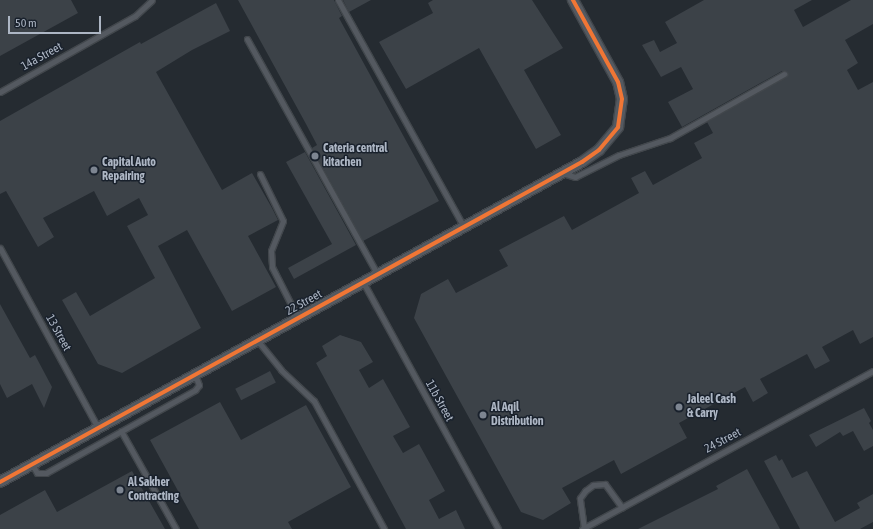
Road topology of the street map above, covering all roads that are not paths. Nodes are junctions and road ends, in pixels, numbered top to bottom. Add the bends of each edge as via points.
1 (152, 0) edge
2 (338, 0) edge
3 (573, 0) edge
4 (247, 39) dead end
5 (784, 74) dead end
6 (0, 92) edge
7 (563, 173) junction
8 (260, 174) dead end
9 (464, 227) junction
10 (0, 248) edge
11 (377, 274) junction
12 (363, 282) junction
13 (298, 318) junction
14 (257, 340) junction
15 (873, 371) edge
16 (195, 375) junction
17 (98, 428) junction
18 (121, 431) junction
19 (32, 464) junction
20 (0, 482) edge
21 (622, 507) junction
22 (583, 528) edge
23 (176, 529) edge
24 (384, 529) edge
25 (498, 529) edge

1 - 6 lane, 14a Street via 135,16
2 - 9 lane
3 - 7 street, 22 Street via 621,90 621,118 614,136 591,157
4 - 11 lane
5 - 7 lane via 670,138 619,155 575,177
7 - 9 street, 22 Street
8 - 13 lane via 283,221 271,251 272,267
9 - 11 street, 22 Street
10 - 17 lane, 13 Street
11 - 12 street, 22 Street
12 - 13 street, 22 Street
12 - 25 lane, 11b Street
13 - 14 street, 22 Street
14 - 16 street, 22 Street
14 - 24 lane via 280,370 318,407
15 - 21 lane, 24 Street
16 - 17 street, 22 Street
16 - 18 lane via 199,383 195,390
17 - 19 street, 22 Street
18 - 19 lane via 46,473 37,473
18 - 23 lane
19 - 20 street, 22 Street
21 - 22 lane, 24 Street
21 - 22 lane via 605,484 593,485 584,490 580,498

